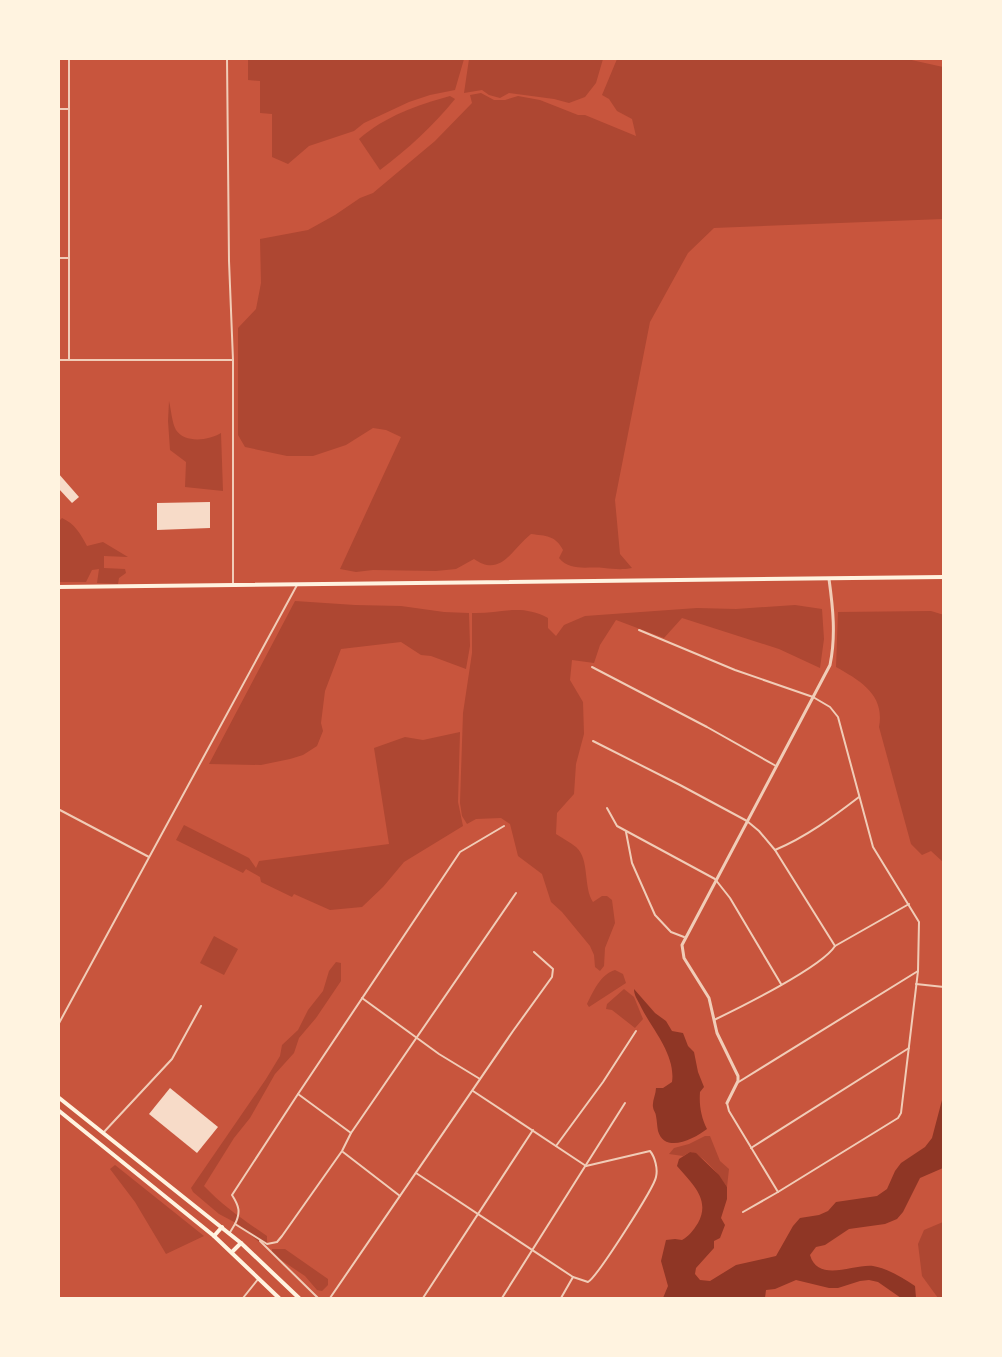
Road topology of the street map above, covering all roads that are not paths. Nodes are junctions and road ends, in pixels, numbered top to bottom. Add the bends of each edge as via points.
1 (69, 58) edge
2 (227, 58) edge
3 (58, 109) edge
4 (69, 109) junction
5 (58, 258) edge
6 (69, 258) junction
7 (58, 360) edge
8 (69, 360) junction
9 (232, 360) junction
10 (944, 578) edge
11 (829, 579) junction
12 (233, 585) junction
13 (297, 585) junction
14 (58, 587) edge
15 (639, 630) dead end
16 (592, 667) dead end
17 (813, 697) junction
18 (593, 741) dead end
19 (776, 766) junction
20 (859, 797) junction
21 (607, 808) dead end
22 (58, 809) edge
23 (747, 821) junction
24 (504, 826) dead end
25 (626, 832) junction
26 (775, 850) junction
27 (149, 857) junction
28 (715, 879) junction
29 (516, 893) dead end
30 (909, 904) junction
31 (684, 938) junction
32 (835, 945) junction
33 (534, 952) dead end
34 (918, 970) junction
35 (781, 984) junction
36 (916, 984) junction
37 (944, 987) edge
38 (362, 998) junction
39 (201, 1006) dead end
40 (714, 1020) junction
41 (58, 1025) edge
42 (636, 1031) dead end
43 (416, 1038) junction
44 (909, 1048) junction
45 (480, 1079) junction
46 (737, 1083) junction
47 (472, 1091) junction
48 (298, 1094) junction
49 (58, 1097) edge
50 (625, 1103) dead end
51 (727, 1103) joint
52 (58, 1110) edge
53 (533, 1130) junction
54 (103, 1133) junction
55 (351, 1133) junction
56 (556, 1146) junction
57 (751, 1148) junction
58 (342, 1151) junction
59 (586, 1166) junction
60 (416, 1173) junction
61 (778, 1192) junction
62 (400, 1196) junction
63 (743, 1212) dead end
64 (478, 1214) junction
65 (235, 1224) junction
66 (222, 1227) junction
67 (229, 1234) junction
68 (214, 1236) junction
69 (256, 1237) junction
70 (241, 1243) junction
71 (533, 1251) junction
72 (232, 1252) junction
73 (573, 1277) junction
74 (259, 1278) junction
75 (243, 1299) edge
76 (279, 1299) edge
77 (299, 1299) edge
78 (318, 1299) edge
79 (330, 1299) edge
80 (423, 1299) edge
81 (502, 1299) edge
82 (561, 1299) edge

1 - 4 street
2 - 9 street
3 - 4 street
4 - 6 street
5 - 6 street
6 - 8 street
7 - 8 street
8 - 9 street
9 - 12 street
10 - 11 main road
11 - 13 main road
11 - 17 street via 833,649 830,665
12 - 13 main road
12 - 14 main road
13 - 27 street
15 - 17 street
16 - 19 street
17 - 19 street
17 - 20 street via 838,717
18 - 23 street
19 - 23 street
20 - 26 street via 832,818
20 - 30 street via 873,847
21 - 25 street via 617,826
22 - 27 street
23 - 26 street
23 - 28 street
24 - 38 street via 460,852
25 - 28 street
25 - 31 street via 632,863 655,915 671,932
26 - 32 street
27 - 41 street
28 - 31 street
28 - 35 street
29 - 43 street
30 - 32 street
30 - 34 street via 919,922
31 - 40 street via 684,958 712,1005
32 - 35 street via 826,956
33 - 45 street via 551,966 553,974
34 - 36 street
34 - 46 street
35 - 40 street
36 - 37 street
36 - 44 street
38 - 43 street
38 - 48 street
39 - 54 street via 172,1059
40 - 46 street via 736,1071
42 - 56 street
43 - 45 street
43 - 55 street
44 - 57 street
44 - 61 street via 902,1113
45 - 47 street
46 - 51 street
47 - 53 street
47 - 60 street
48 - 55 street
48 - 65 street via 232,1195 240,1215
49 - 54 main road
50 - 59 street
51 - 57 street
52 - 68 main road
53 - 56 street
53 - 64 street
54 - 66 main road
55 - 58 street
56 - 59 street
57 - 61 street
58 - 62 street
58 - 69 street via 277,1242 267,1244
59 - 71 street
59 - 73 street via 650,1151 656,1177 592,1281
60 - 62 street
60 - 64 street
61 - 63 street
62 - 79 street
64 - 71 street
64 - 80 street
65 - 67 street
65 - 69 street
66 - 67 main road
66 - 68 main road
67 - 70 main road
68 - 72 main road
69 - 78 street
70 - 72 main road
70 - 77 main road
71 - 73 street
71 - 81 street
72 - 74 main road
73 - 82 street
74 - 75 street
74 - 76 main road

